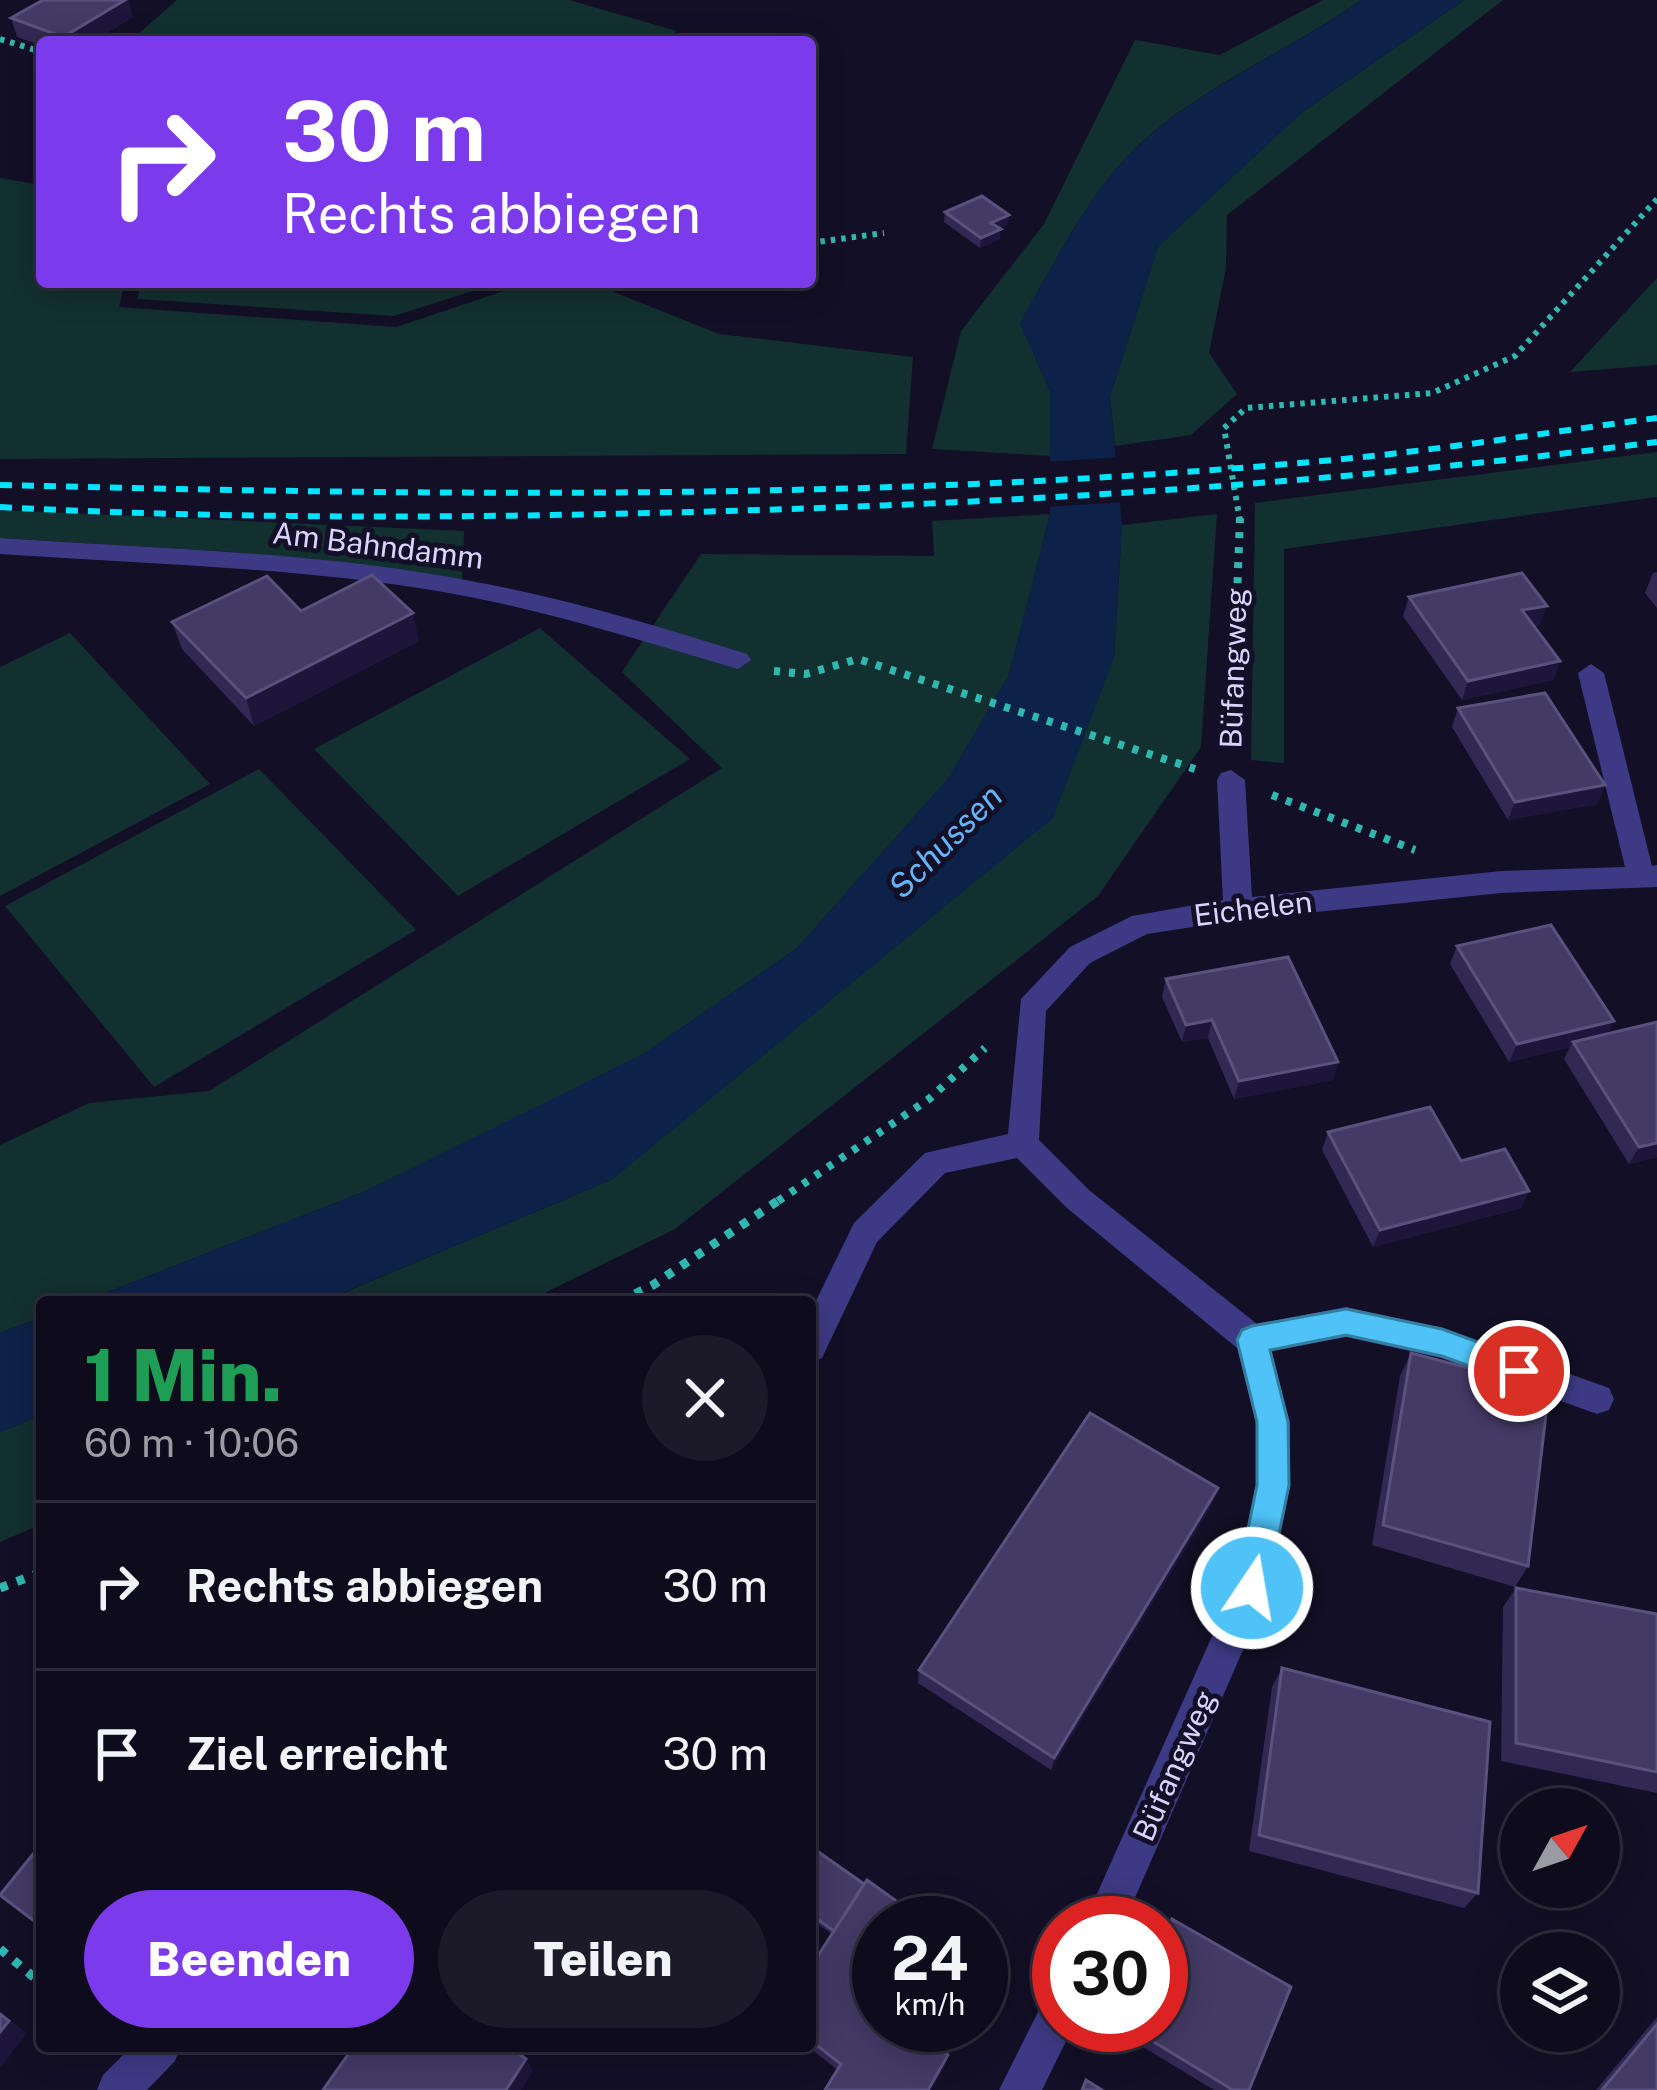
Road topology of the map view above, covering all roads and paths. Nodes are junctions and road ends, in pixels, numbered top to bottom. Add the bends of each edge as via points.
1 (0, 39) edge
2 (36, 50) edge
3 (1657, 199) edge
4 (884, 233) dead end
5 (816, 241) edge
6 (0, 546) edge
7 (738, 660) joint
8 (1591, 673) dead end
9 (1231, 780) junction
10 (1418, 851) dead end
11 (1649, 876) edge
12 (1238, 909) junction
13 (1030, 1007) junction
14 (1023, 1144) junction
15 (632, 1296) edge
16 (816, 1336) edge
17 (1252, 1340) junction
18 (1597, 1399) dead end
19 (36, 1574) edge
20 (0, 1588) edge
21 (1116, 1896) edge
22 (0, 1949) edge
23 (36, 1979) edge
24 (154, 2052) edge
25 (1039, 2052) edge
26 (118, 2090) edge
27 (1020, 2090) edge

1 - 2 path
3 - 9 path, Büfangweg via 1515,356 1432,393 1246,408 1224,428 1240,516
4 - 5 path
6 - 7 street, Am Bahndamm via 290,566 496,594
7 - 9 path via 806,674 858,659
8 - 11 street, Eichelen
9 - 10 path
9 - 12 street, Büfangweg
11 - 12 street, Eichelen
12 - 13 street, Eichelen via 1142,923 1080,956
13 - 14 street
13 - 15 path via 929,1099
14 - 16 street via 936,1162 866,1233
14 - 17 street via 1078,1199
17 - 18 street via 1346,1322 1442,1342
17 - 21 street, Büfangweg via 1273,1422 1273,1485 1252,1588
19 - 20 path
22 - 23 path
24 - 26 street
25 - 27 street

